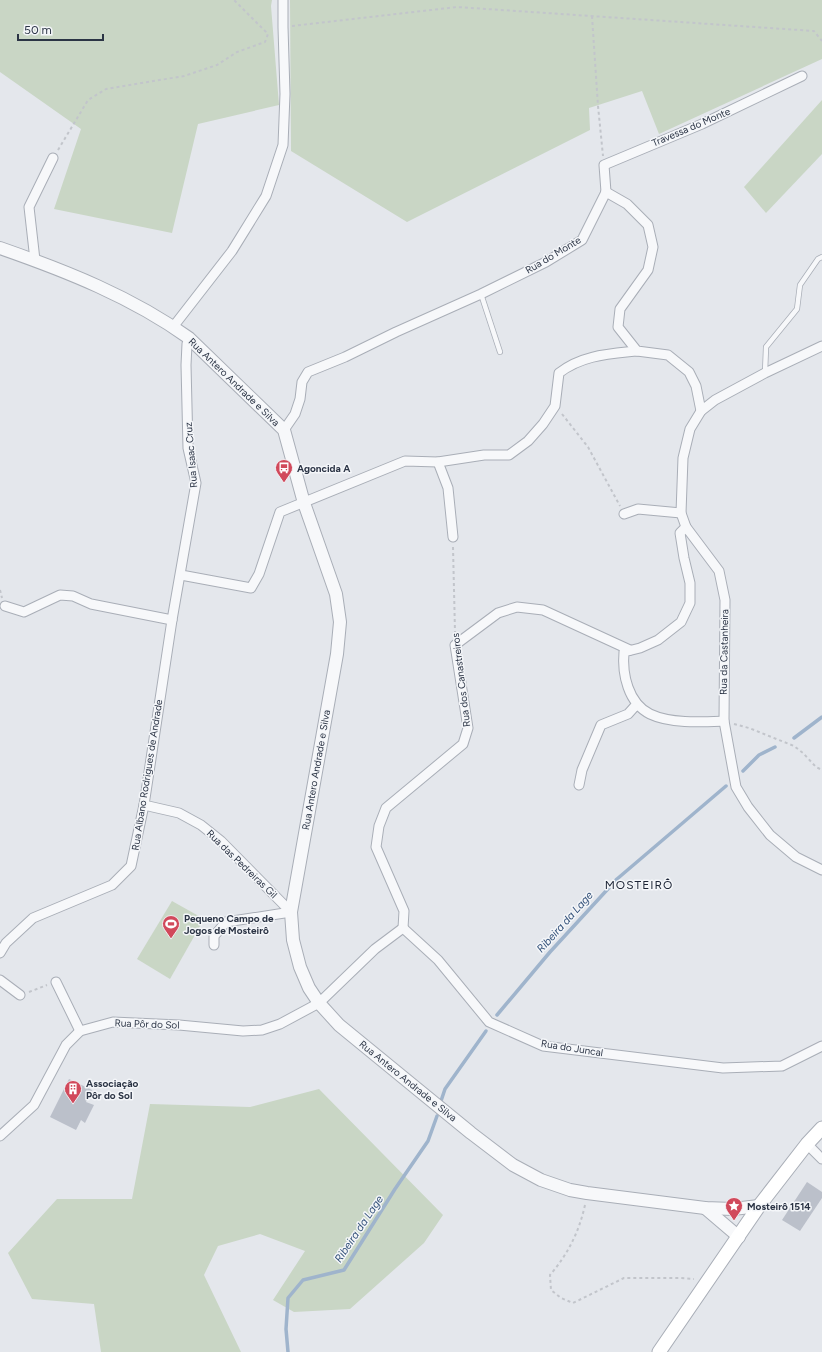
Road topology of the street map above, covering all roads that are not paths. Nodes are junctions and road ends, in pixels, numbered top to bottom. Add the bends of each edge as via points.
1 (283, 0) edge
2 (802, 76) dead end
3 (53, 158) road end
4 (606, 192) junction
5 (0, 248) edge
6 (822, 257) edge
7 (35, 260) junction
8 (481, 294) junction
9 (173, 327) junction
10 (189, 338) junction
11 (822, 346) edge
12 (637, 351) junction
13 (500, 352) dead end
14 (765, 373) junction
15 (701, 411) junction
16 (284, 430) junction
17 (438, 462) junction
18 (304, 503) junction
19 (681, 513) junction
20 (624, 514) road end
21 (686, 527) junction
22 (453, 537) road end
23 (181, 575) junction
24 (5, 606) dead end
25 (172, 620) junction
26 (630, 650) junction
27 (637, 704) junction
28 (724, 721) junction
29 (579, 785) dead end
30 (144, 805) junction
31 (822, 870) edge
32 (291, 912) junction
33 (403, 928) junction
34 (3, 940) edge
35 (214, 945) dead end
36 (0, 953) edge
37 (0, 980) edge
38 (56, 982) road end
39 (20, 995) road end
40 (319, 1003) junction
41 (80, 1031) junction
42 (822, 1046) edge
43 (822, 1128) edge
44 (0, 1136) edge
45 (807, 1144) junction
46 (822, 1159) edge
47 (759, 1206) junction
48 (705, 1208) junction
49 (739, 1237) junction
50 (659, 1352) edge

1 - 9 street via 285,94 282,145 266,196 232,251
2 - 4 street, Travessa do Monte via 702,124 604,165
3 - 7 street via 29,208
4 - 8 street, Rua do Monte via 582,240 546,262
4 - 12 street via 627,204 648,226 653,247 648,270 620,310 618,327
5 - 7 street, Rua Antero Andrade e Silva
6 - 14 lane via 800,285 797,309 766,347
7 - 9 street, Rua Antero Andrade e Silva via 114,294
8 - 13 lane
8 - 16 street, Rua do Monte via 308,372 302,382 295,414
9 - 10 street, Rua Antero Andrade e Silva
10 - 16 street, Rua Antero Andrade e Silva
10 - 23 street, Rua Isaac Cruz via 186,365 188,448 196,483
11 - 14 street
12 - 15 street via 668,355 688,372 696,386
12 - 17 street via 592,357 570,364 559,373 555,406 543,424 528,441 509,455 484,455
14 - 15 street via 715,400
15 - 19 street, Rua da Castanheira via 690,429 683,458
16 - 18 street, Rua Antero Andrade e Silva
17 - 18 street via 405,460
17 - 22 street via 448,488
18 - 23 street via 280,512 259,574 251,588
18 - 32 street, Rua Antero Andrade e Silva via 336,594 340,622
19 - 20 street via 638,509
19 - 21 street, Rua da Castanheira
21 - 26 street via 680,533 690,583 690,603 681,622 658,640
21 - 28 street, Rua da Castanheira via 719,571 725,600
23 - 25 street, Rua Isaac Cruz
24 - 25 street via 24,612 60,595 73,596 91,604
25 - 30 street, Rua Albano Rodrigues de Andrade
26 - 27 street via 624,652 623,665 628,686
26 - 33 street, Rua dos Canastreiros via 543,610 518,606 498,613 455,645 468,728 463,744 386,808 379,826 376,847 404,911
27 - 28 street via 650,714 670,719
27 - 29 street via 628,714 600,726 582,770
28 - 31 street, Rua da Castanheira via 736,787 748,807 770,835 796,857
30 - 32 street, Rua das Pedreiras Gil via 179,813 201,825 221,841
30 - 34 street, Rua Albano Rodrigues de Andrade via 131,866 112,885 33,918
32 - 35 street via 226,922 214,936
32 - 40 street, Rua Antero Andrade e Silva via 293,940 300,967
33 - 40 street via 375,949
33 - 42 street, Rua do Juncal via 438,960 489,1022 543,1046 723,1068 782,1066
34 - 36 street, Rua Albano Rodrigues de Andrade
37 - 39 street
38 - 41 street
40 - 41 street, Rua Pôr do Sol via 280,1024 262,1030 243,1031 113,1022
40 - 48 street, Rua Antero Andrade e Silva via 339,1025 465,1128 513,1165 540,1180 587,1193
41 - 44 street via 66,1046 34,1105
43 - 45 main road
45 - 46 street
45 - 47 main road
47 - 48 street, Rua Antero Andrade e Silva via 733,1209
47 - 49 main road
48 - 49 street
49 - 50 main road

